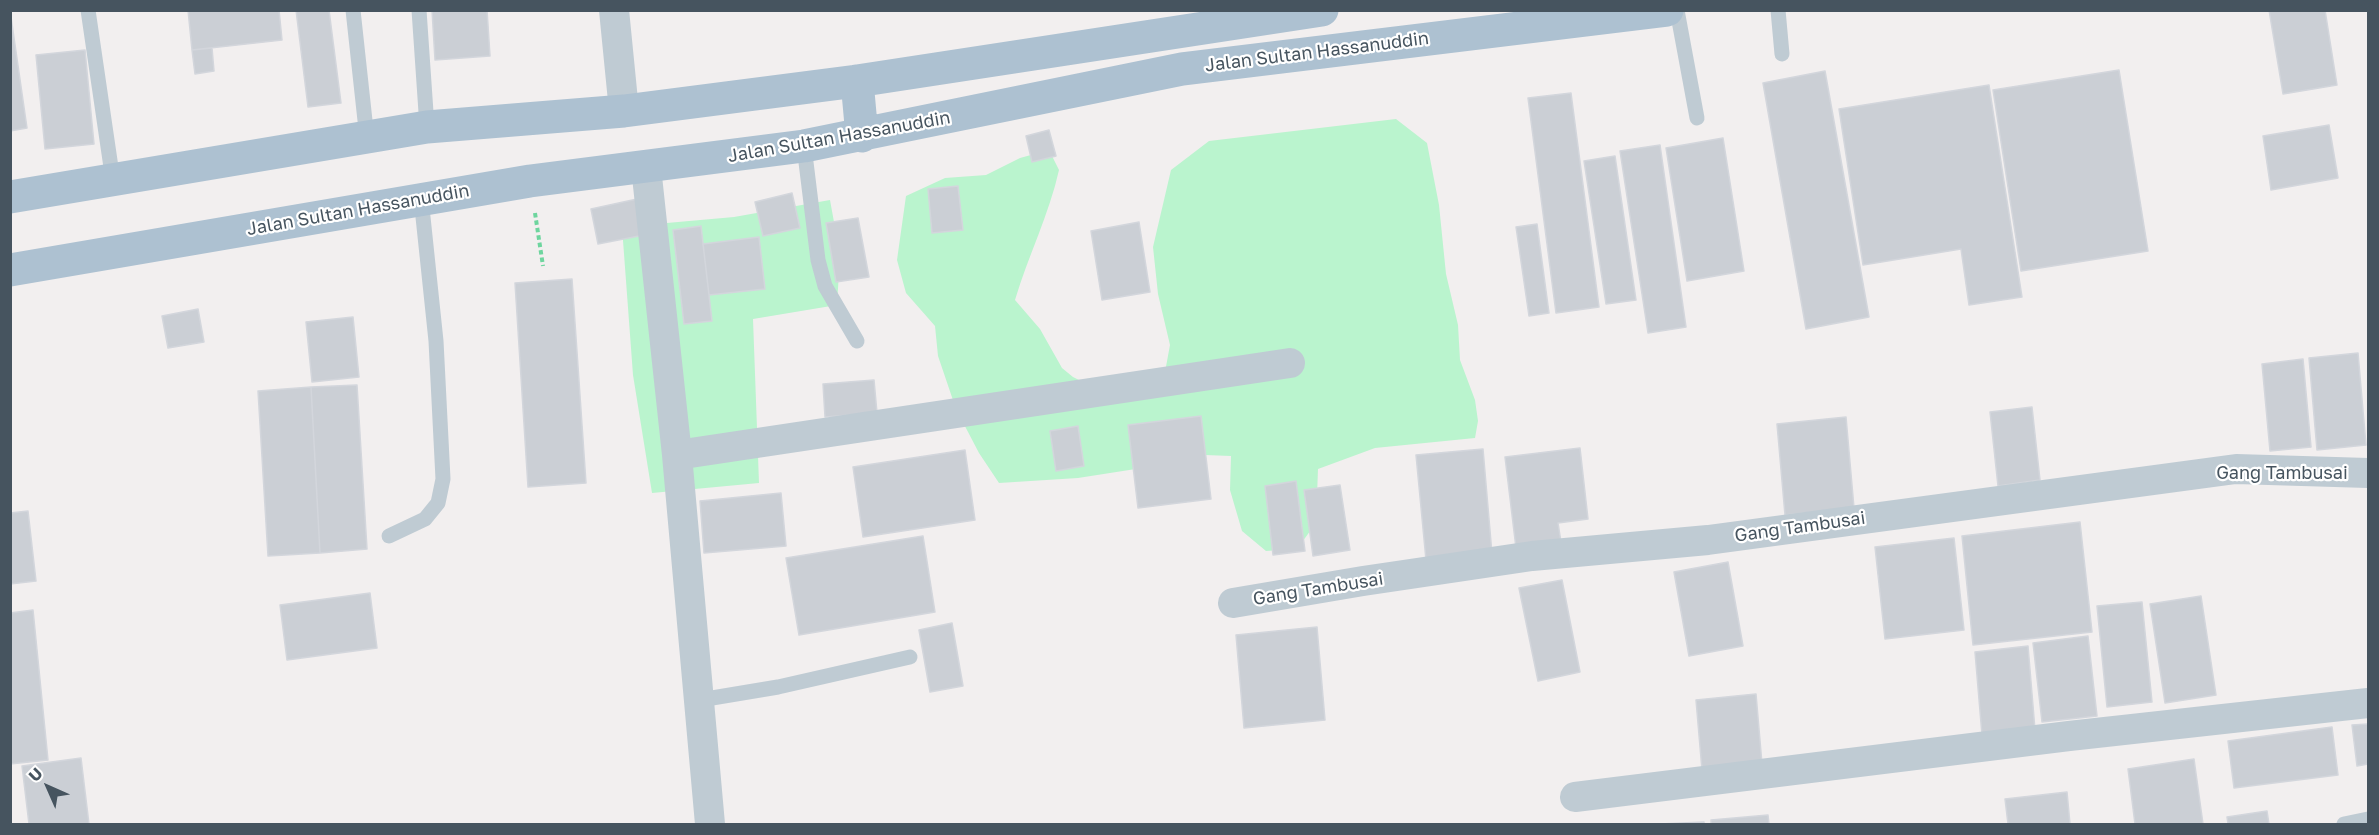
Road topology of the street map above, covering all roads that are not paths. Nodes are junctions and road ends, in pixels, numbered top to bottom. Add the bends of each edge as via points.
1 (88, 10) edge
2 (353, 10) edge
3 (419, 10) edge
4 (614, 10) edge
5 (1667, 10) edge
6 (1677, 10) edge
7 (1778, 10) edge
8 (1310, 11) edge
9 (1782, 54) dead end
10 (857, 81) junction
11 (624, 111) junction
12 (1697, 118) dead end
13 (427, 128) junction
14 (862, 136) junction
15 (367, 139) junction
16 (804, 147) junction
17 (646, 167) junction
18 (113, 181) junction
19 (10, 197) edge
20 (422, 198) junction
21 (10, 270) edge
22 (857, 341) dead end
23 (1290, 363) dead end
24 (677, 455) junction
25 (2368, 473) edge
26 (389, 536) dead end
27 (1233, 603) dead end
28 (910, 657) dead end
29 (700, 700) junction
30 (2368, 703) edge
31 (1575, 797) dead end
32 (2368, 819) edge
33 (710, 825) edge
34 (2344, 825) edge

1 - 18 lane
2 - 15 lane
3 - 13 lane
4 - 11 street
5 - 14 main road, Jalan Sultan Hassanuddin via 1182,69
6 - 12 lane
7 - 9 lane
8 - 10 main road, Jalan Sultan Hassanuddin
10 - 11 main road, Jalan Sultan Hassanuddin
10 - 14 main road
11 - 13 main road, Jalan Sultan Hassanuddin
13 - 15 main road, Jalan Sultan Hassanuddin
14 - 16 main road, Jalan Sultan Hassanuddin
15 - 18 main road, Jalan Sultan Hassanuddin
16 - 17 main road, Jalan Sultan Hassanuddin
16 - 22 lane via 818,260 825,286
17 - 20 main road, Jalan Sultan Hassanuddin
17 - 24 street
18 - 19 main road, Jalan Sultan Hassanuddin
20 - 21 main road, Jalan Sultan Hassanuddin
20 - 26 lane via 436,341 443,478 438,503 425,519
23 - 24 street
24 - 29 street
25 - 27 street, Gang Tambusai via 2236,469 1708,540 1532,556
28 - 29 lane
29 - 33 street
30 - 31 street
32 - 34 lane

